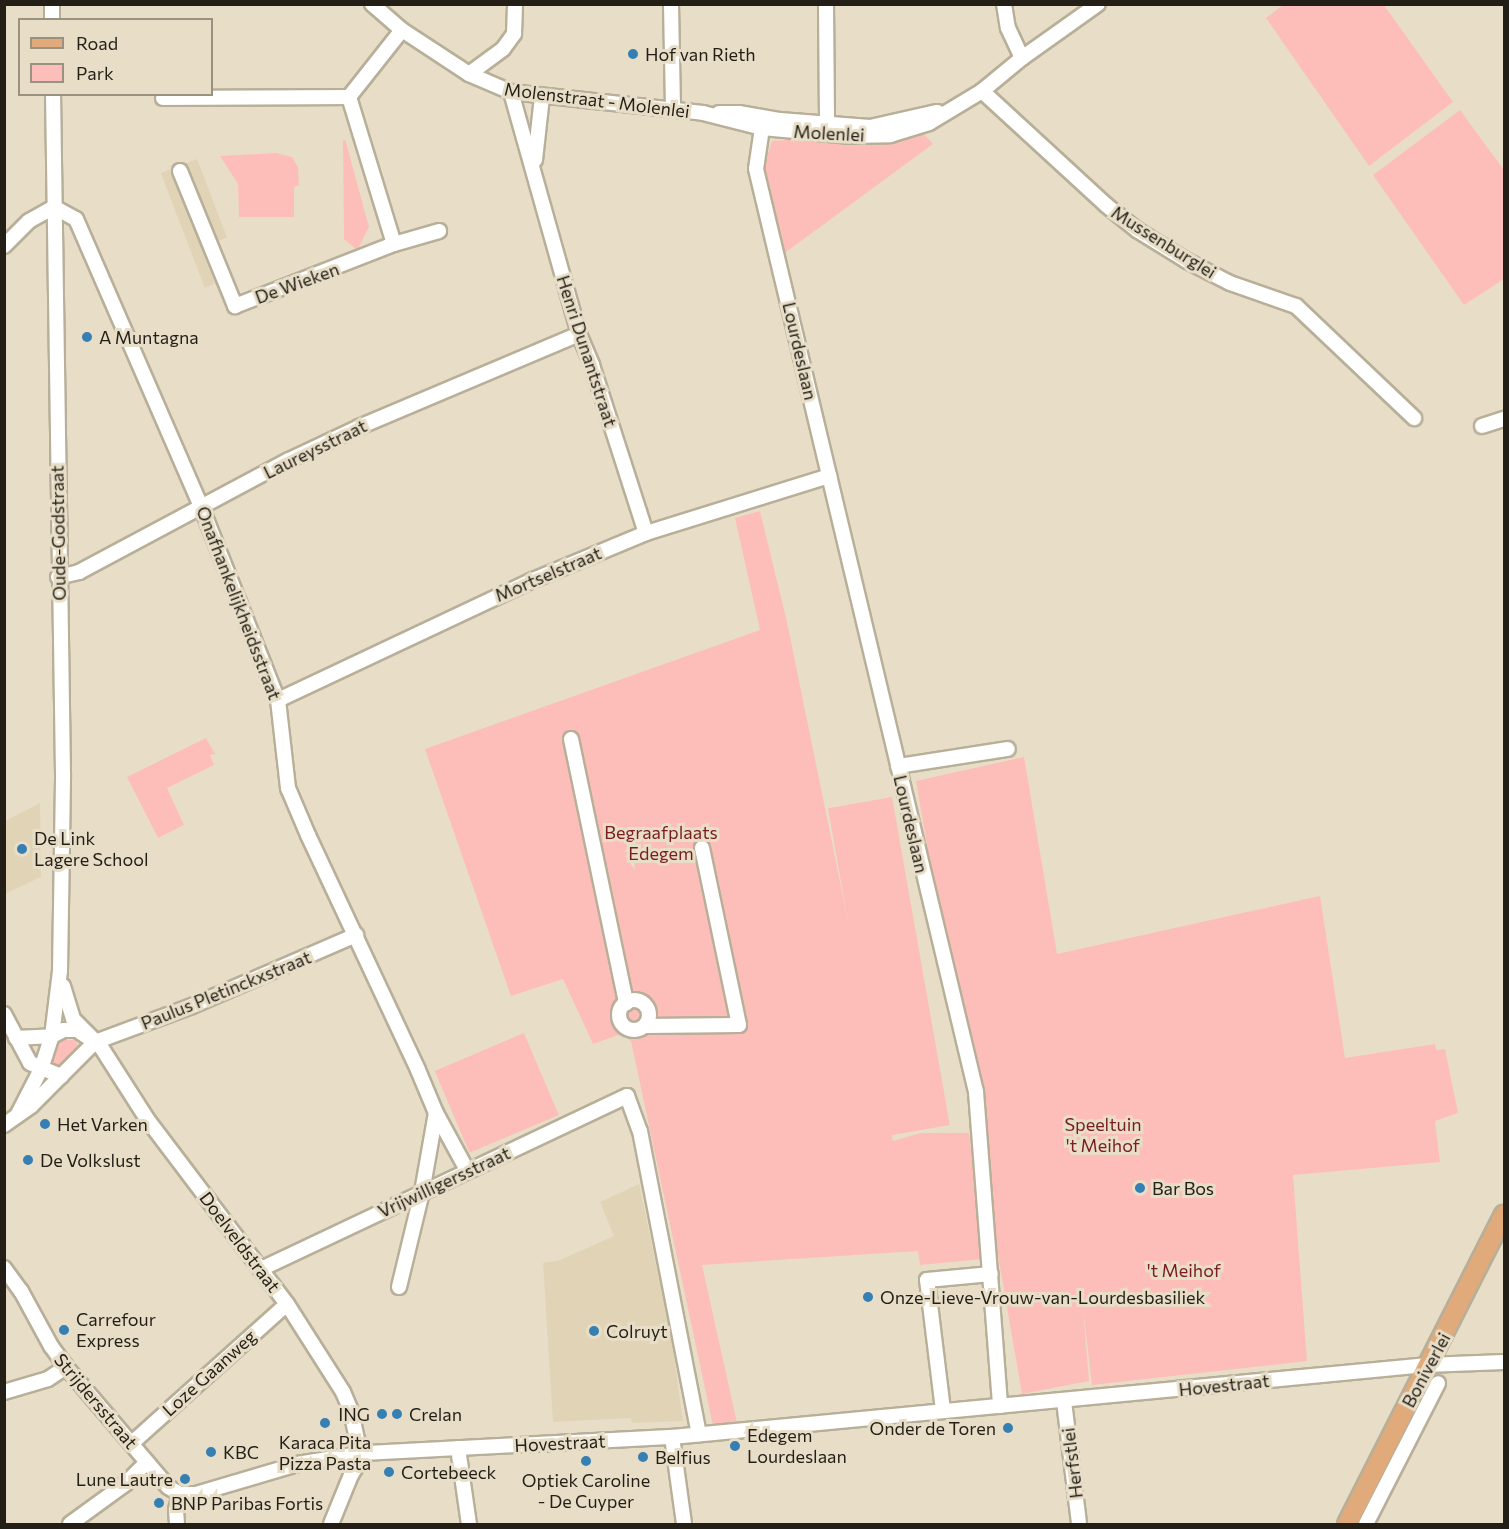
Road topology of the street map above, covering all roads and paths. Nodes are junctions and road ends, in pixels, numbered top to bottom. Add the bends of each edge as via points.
1 (372, 4) edge
2 (515, 4) edge
3 (671, 4) edge
4 (826, 4) edge
5 (1004, 4) edge
6 (1098, 4) edge
7 (402, 30) junction
8 (1022, 58) junction
9 (469, 74) junction
10 (982, 90) junction
11 (511, 92) junction
12 (53, 96) edge
13 (349, 97) junction
14 (542, 97) junction
15 (163, 98) dead end
16 (673, 109) junction
17 (703, 113) junction
18 (762, 128) junction
19 (827, 129) junction
20 (534, 168) junction
21 (180, 171) dead end
22 (54, 207) junction
23 (439, 231) dead end
24 (394, 244) junction
25 (4, 246) edge
26 (579, 334) junction
27 (1414, 418) dead end
28 (1504, 419) edge
29 (1482, 426) dead end
30 (829, 476) junction
31 (201, 506) junction
32 (646, 533) junction
33 (58, 577) junction
34 (278, 700) junction
35 (571, 739) dead end
36 (1008, 748) dead end
37 (898, 766) junction
38 (702, 848) dead end
39 (356, 935) junction
40 (60, 970) junction
41 (626, 1003) junction
42 (4, 1014) edge
43 (645, 1026) junction
44 (52, 1036) junction
45 (16, 1038) junction
46 (95, 1042) junction
47 (41, 1069) junction
48 (61, 1076) junction
49 (436, 1113) junction
50 (18, 1114) junction
51 (4, 1125) edge
52 (467, 1170) junction
53 (423, 1192) junction
54 (1504, 1215) edge
55 (4, 1268) edge
56 (261, 1269) junction
57 (991, 1274) junction
58 (399, 1287) dead end
59 (287, 1304) junction
60 (1504, 1362) edge
61 (1426, 1365) junction
62 (66, 1367) junction
63 (1438, 1383) dead end
64 (4, 1392) edge
65 (1064, 1401) junction
66 (1000, 1406) junction
67 (943, 1410) junction
68 (699, 1434) junction
69 (672, 1437) junction
70 (132, 1443) junction
71 (458, 1449) junction
72 (365, 1453) junction
73 (147, 1462) junction
74 (180, 1494) junction
75 (70, 1524) edge
76 (177, 1524) edge
77 (331, 1524) edge
78 (469, 1524) edge
79 (684, 1524) edge
80 (1079, 1524) edge
81 (1347, 1524) edge
82 (1366, 1524) edge

1 - 7 street, Molenstraat - Molenlei
2 - 9 street via 514,34 503,49
3 - 16 street
4 - 19 street
5 - 8 street via 1008,28
6 - 8 street
7 - 9 street, Molenstraat - Molenlei
7 - 13 street
8 - 10 street
9 - 11 street, Molenstraat - Molenlei
10 - 19 street via 951,109 870,127
10 - 27 street, Mussenburglei via 1137,230 1230,283 1296,306
11 - 14 street, Molenstraat - Molenlei
11 - 20 street, Henri Dunantstraat
12 - 22 street, Oude-Godstraat
13 - 15 street
13 - 24 street
14 - 16 street, Molenstraat - Molenlei
14 - 20 street, Henri Dunantstraat
16 - 17 street, Molenstraat - Molenlei
17 - 18 street, Molenlei
17 - 19 street via 739,113
18 - 19 street, Molenlei
18 - 30 street, Lourdeslaan via 756,169
20 - 26 street, Henri Dunantstraat
21 - 24 street, De Wieken via 234,306
22 - 25 street via 29,221
22 - 31 street, Onafhankelijkheidsstraat via 76,219
22 - 33 street, Oude-Godstraat
23 - 24 street, De Wieken
26 - 31 street, Laureysstraat via 358,426
26 - 32 street, Henri Dunantstraat
28 - 29 street
30 - 32 street, Mortselstraat
30 - 37 street, Lourdeslaan
31 - 33 street, Laureysstraat via 79,572
31 - 34 street, Onafhankelijkheidsstraat
32 - 34 street, Mortselstraat via 533,580
33 - 40 street, Oude-Godstraat via 63,774
34 - 39 street, Onafhankelijkheidsstraat via 288,788
35 - 41 street
36 - 37 street
37 - 57 street, Lourdeslaan via 976,1092
38 - 43 street via 739,1025
39 - 46 street, Paulus Pletinckxstraat via 192,1006
39 - 49 street, Onafhankelijkheidsstraat
40 - 44 street, Oude-Godstraat
40 - 46 street, Oude-Godstraat via 73,1019
41 - 43 street via 640,1001 647,1008
41 - 43 street via 620,1015 623,1024 636,1030
42 - 45 street
44 - 45 street
44 - 46 street via 64,1030 77,1030
44 - 47 street
45 - 47 street via 30,1063
46 - 48 street
46 - 56 street, Doelveldstraat via 102,1047 147,1119
47 - 48 street
47 - 50 street
48 - 50 street
49 - 52 street, Onafhankelijkheidsstraat
49 - 53 street
50 - 51 street
52 - 53 street, Vrijwilligersstraat
52 - 68 street, Vrijwilligersstraat via 627,1096 640,1131
53 - 56 street, Vrijwilligersstraat
53 - 58 street
54 - 61 main road, Boniverlei
55 - 62 street, Strijdersstraat
56 - 59 street, Doelveldstraat
57 - 66 street, Lourdeslaan
57 - 67 street via 927,1280
59 - 70 street, Loze Gaanweg
59 - 72 street, Doelveldstraat via 343,1392 357,1440
60 - 61 street, Hovestraat
61 - 65 street, Hovestraat
61 - 81 main road, Boniverlei
62 - 64 street via 48,1379
62 - 70 street, Strijdersstraat
63 - 82 street, Boniverlei
65 - 66 street, Hovestraat
65 - 80 street, Herfstlei
66 - 67 street, Hovestraat
67 - 68 street, Hovestraat
68 - 69 street, Hovestraat
69 - 71 street, Hovestraat
69 - 79 street
70 - 73 street, Strijdersstraat
71 - 72 street, Hovestraat
71 - 78 street
72 - 74 street, Hovestraat via 297,1464 196,1494
72 - 77 street via 351,1475
73 - 74 street, Strijdersstraat via 168,1487
73 - 75 street via 125,1484
74 - 76 street

